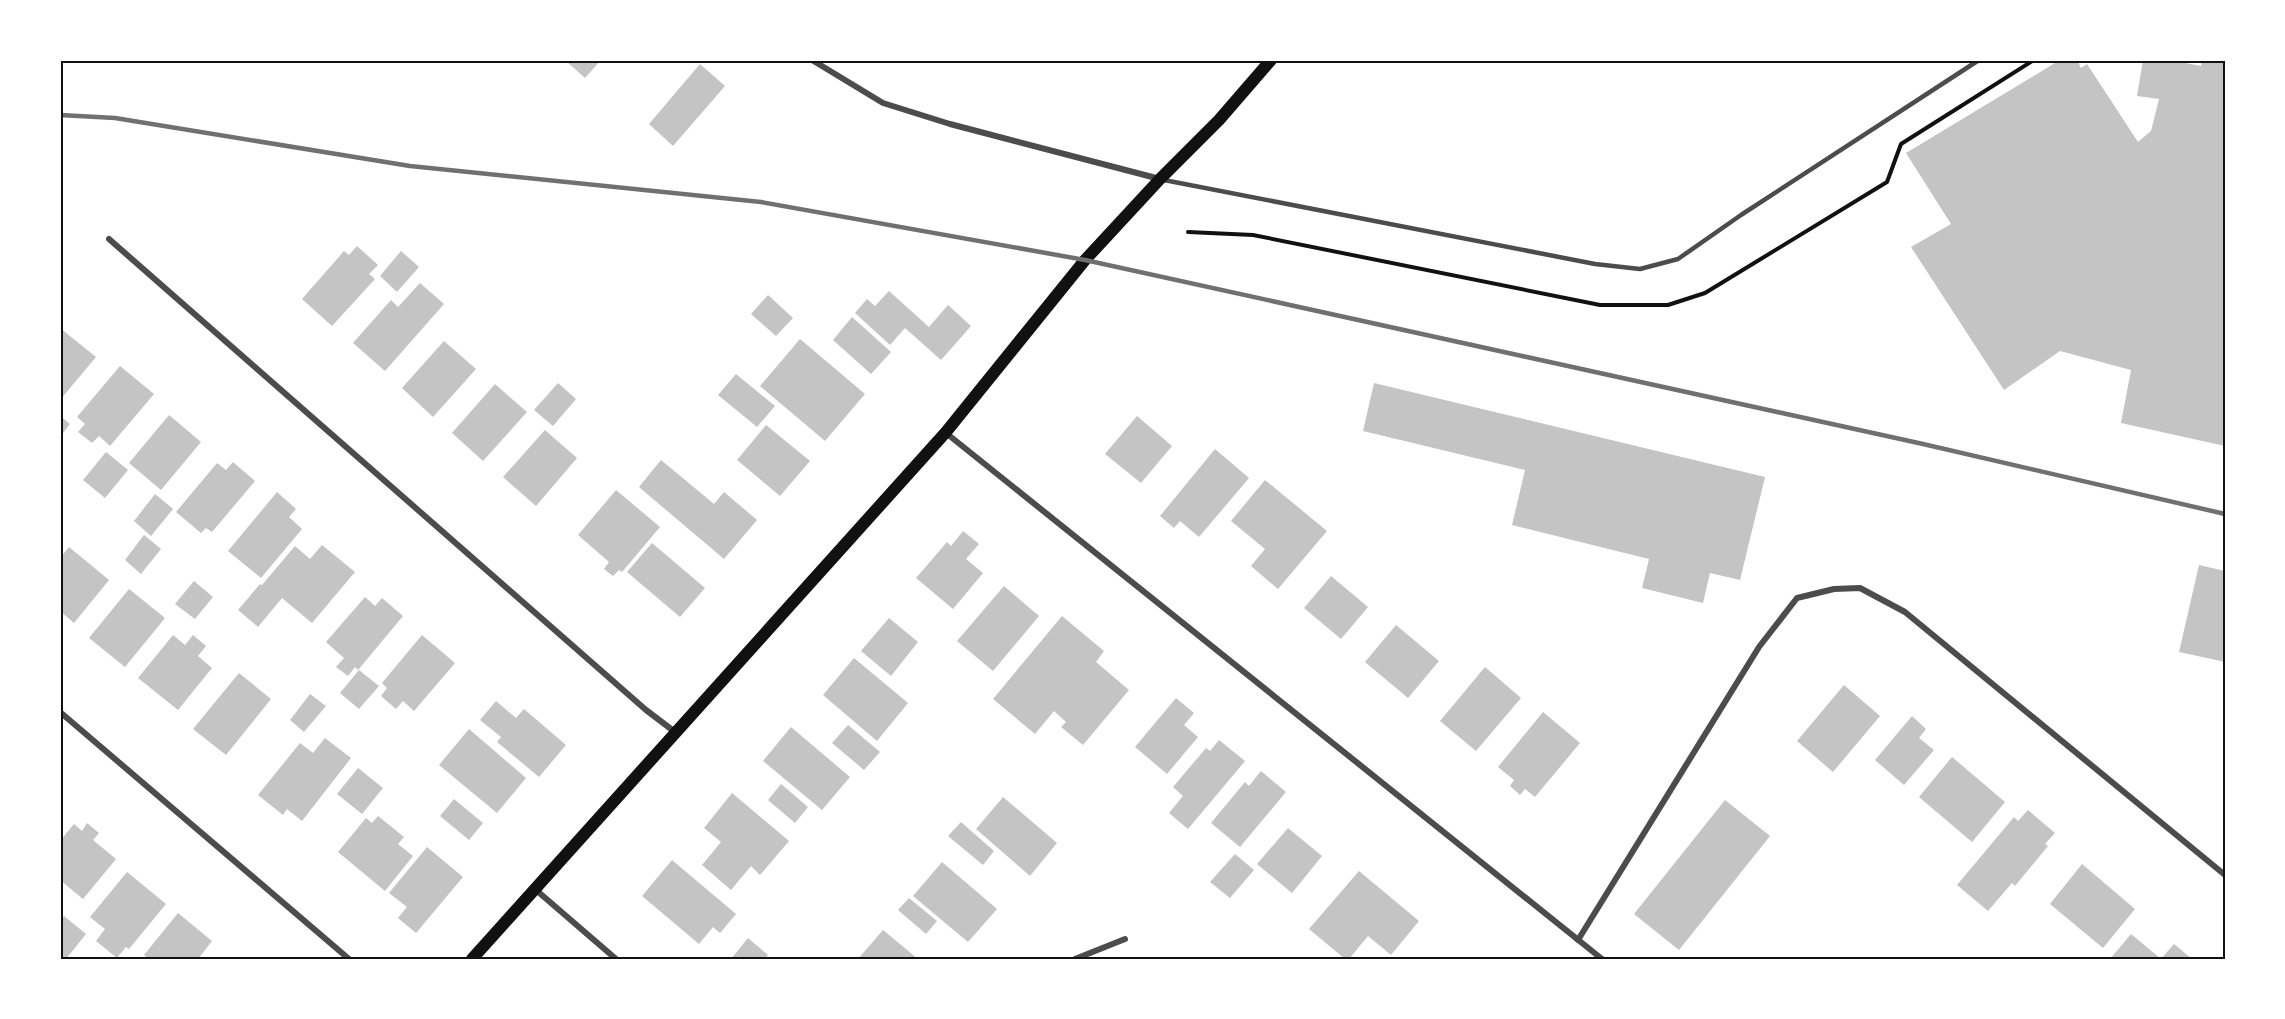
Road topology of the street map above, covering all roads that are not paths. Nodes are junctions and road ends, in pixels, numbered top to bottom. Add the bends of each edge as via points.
1 (812, 60) edge
2 (1271, 60) edge
3 (1979, 60) edge
4 (1160, 179) junction
5 (110, 239) dead end
6 (946, 432) junction
7 (60, 712) edge
8 (675, 732) junction
9 (2225, 875) edge
10 (536, 890) junction
11 (1125, 939) dead end
12 (1578, 940) junction
13 (349, 959) edge
14 (472, 959) edge
15 (616, 959) edge
16 (1075, 959) edge
17 (1602, 959) edge

1 - 4 street via 883,103
2 - 4 main road
3 - 4 lane via 1678,259 1640,269 1595,264
4 - 6 main road via 1085,260
5 - 8 street
6 - 8 main road
6 - 12 street
7 - 13 street
8 - 10 main road
9 - 12 street via 1905,612 1860,588 1834,589 1797,598 1759,647
10 - 14 main road
10 - 15 street
11 - 16 street
12 - 17 street

